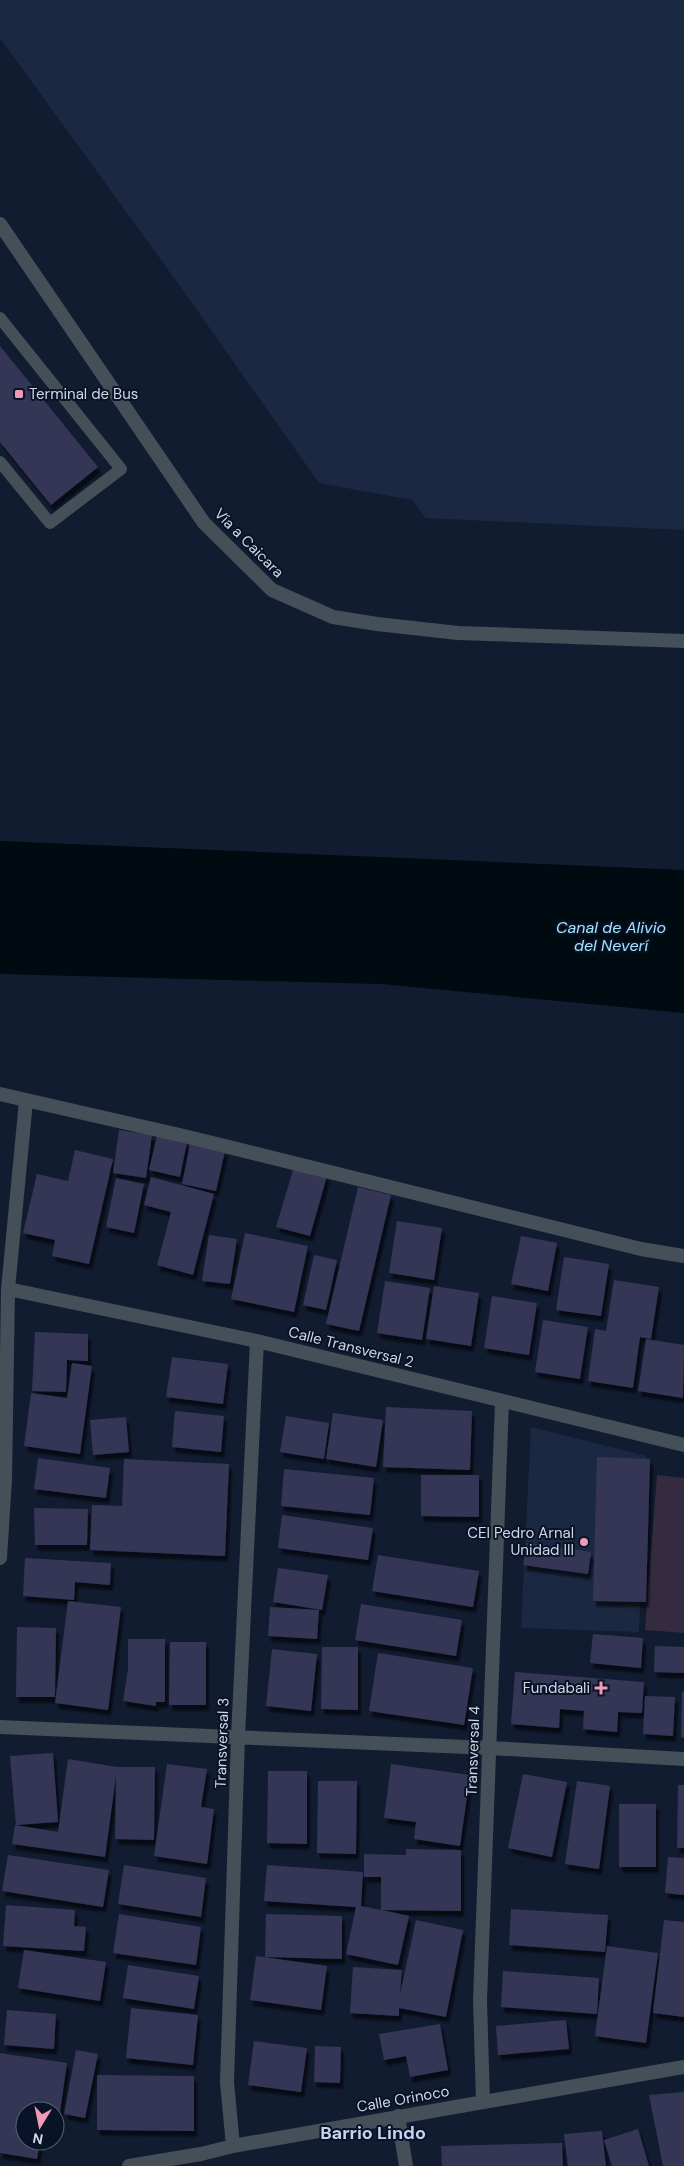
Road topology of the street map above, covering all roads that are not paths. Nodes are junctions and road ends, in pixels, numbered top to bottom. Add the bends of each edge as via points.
1 (0, 224) edge
2 (0, 318) edge
3 (0, 462) edge
4 (684, 641) edge
5 (0, 1094) edge
6 (26, 1101) junction
7 (684, 1256) edge
8 (8, 1288) junction
9 (257, 1341) junction
10 (502, 1401) junction
11 (684, 1445) edge
12 (2, 1480) edge
13 (0, 1558) edge
14 (0, 1727) edge
15 (238, 1737) junction
16 (490, 1748) junction
17 (684, 1759) edge
18 (684, 2067) edge
19 (483, 2102) junction
20 (398, 2116) junction
21 (233, 2146) junction
22 (129, 2166) edge
23 (406, 2166) edge

1 - 4 street, Vía a Caicara via 204,523 272,590 333,617 377,624 458,633
2 - 3 lane via 121,469 50,524
5 - 6 street
6 - 7 street via 184,1136 641,1250
6 - 8 street
8 - 9 street, Calle Transversal 2
8 - 12 street
9 - 10 street, Calle Transversal 2
9 - 15 street, Transversal 3
10 - 11 street, Calle Transversal 2
10 - 16 street, Transversal 4
12 - 13 street
14 - 15 street
15 - 16 street
15 - 21 street, Transversal 3 via 227,2082
16 - 17 street
16 - 19 street, Transversal 4 via 480,2000
18 - 19 street, Calle Orinoco
19 - 20 street, Calle Orinoco
20 - 21 street, Calle Orinoco
20 - 23 street
21 - 22 street, Calle Orinoco

